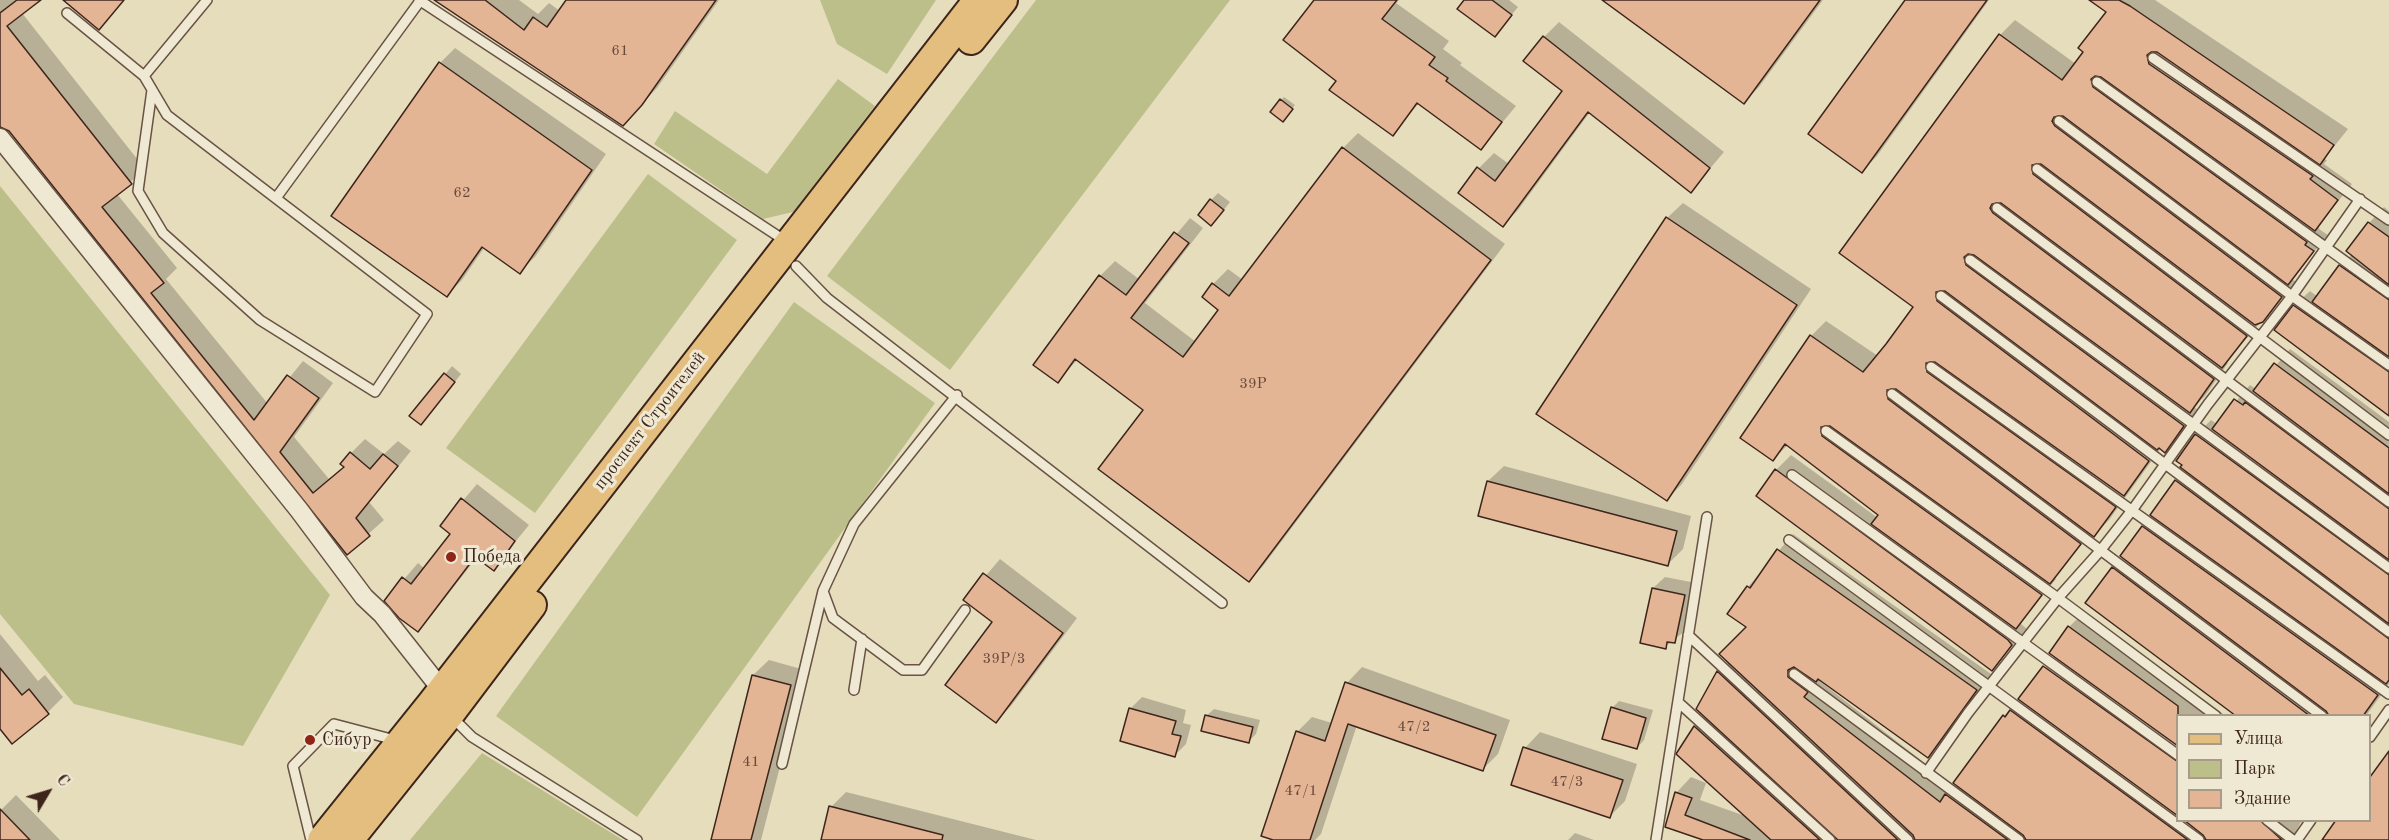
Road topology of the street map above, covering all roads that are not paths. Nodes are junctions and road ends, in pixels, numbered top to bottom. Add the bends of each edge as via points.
1 (207, 0) edge
2 (419, 0) edge
3 (978, 0) edge
4 (1003, 0) edge
5 (67, 13) dead end
6 (2153, 58) dead end
7 (144, 76) junction
8 (2097, 82) dead end
9 (152, 90) junction
10 (2059, 121) dead end
11 (0, 138) edge
12 (2037, 169) dead end
13 (276, 198) junction
14 (2360, 199) junction
15 (1997, 208) dead end
16 (2389, 220) edge
17 (2325, 249) junction
18 (792, 255) junction
19 (1970, 261) dead end
20 (2389, 293) edge
21 (1941, 296) dead end
22 (2292, 296) junction
23 (2259, 337) junction
24 (2389, 365) edge
25 (1931, 367) dead end
26 (2226, 381) junction
27 (1892, 394) dead end
28 (957, 395) junction
29 (2194, 425) junction
30 (1826, 431) dead end
31 (2389, 435) edge
32 (2164, 462) junction
33 (1792, 475) dead end
34 (2389, 502) edge
35 (2133, 508) junction
36 (1707, 517) dead end
37 (1789, 540) dead end
38 (2100, 551) junction
39 (2389, 568) edge
40 (823, 591) junction
41 (2058, 598) junction
42 (1222, 603) dead end
43 (965, 610) dead end
44 (2389, 632) edge
45 (1688, 635) junction
46 (862, 639) junction
47 (2024, 643) junction
48 (1794, 675) dead end
49 (1989, 687) junction
50 (854, 690) dead end
51 (2389, 694) edge
52 (441, 702) junction
53 (1678, 702) junction
54 (2389, 710) edge
55 (2213, 714) edge
56 (2319, 714) edge
57 (2371, 736) edge
58 (400, 742) junction
59 (2176, 754) edge
60 (782, 764) dead end
61 (1926, 773) junction
62 (2270, 822) edge
63 (2309, 822) edge
64 (311, 840) edge
65 (322, 840) edge
66 (349, 840) edge
67 (637, 840) edge
68 (1656, 840) edge
69 (1830, 840) edge
70 (1908, 840) edge
71 (2019, 840) edge
72 (2199, 840) edge
73 (2295, 840) edge

1 - 7 lane
2 - 13 lane
2 - 18 lane
3 - 18 main road, проспект Строителей
4 - 18 main road, проспект Строителей
5 - 7 lane
6 - 14 lane
7 - 9 lane
8 - 17 lane
9 - 13 lane via 167,115
9 - 13 lane via 138,192 163,233 260,320 375,392 427,314
10 - 22 lane
11 - 52 street via 299,510 364,597 382,614
12 - 23 lane
14 - 16 lane
14 - 17 lane
15 - 26 lane
17 - 20 lane
17 - 22 lane
18 - 28 lane via 827,298
18 - 52 main road, проспект Строителей
19 - 29 lane
21 - 32 lane
22 - 23 lane
22 - 24 lane
23 - 26 lane
23 - 31 lane
25 - 35 lane
26 - 29 lane
26 - 34 lane
27 - 38 lane
28 - 40 lane via 854,524
28 - 42 lane
29 - 32 lane
29 - 39 lane
30 - 41 lane
32 - 35 lane
32 - 44 lane
33 - 47 lane
35 - 38 lane
35 - 51 lane
36 - 45 lane
37 - 49 lane
38 - 41 lane
38 - 56 lane
40 - 46 lane via 833,618
40 - 60 lane
41 - 47 lane
41 - 55 lane
43 - 46 lane via 922,670 903,670
45 - 53 lane
45 - 70 lane
46 - 50 lane
47 - 49 lane
47 - 59 lane
48 - 61 lane
49 - 61 lane
49 - 72 lane
52 - 58 main road, проспект Строителей
52 - 66 main road, проспект Строителей
52 - 67 lane via 472,737
53 - 68 lane
53 - 69 lane
54 - 57 lane
58 - 64 lane via 334,724 293,766
58 - 65 main road, проспект Строителей
61 - 71 lane
62 - 73 lane
63 - 73 lane

